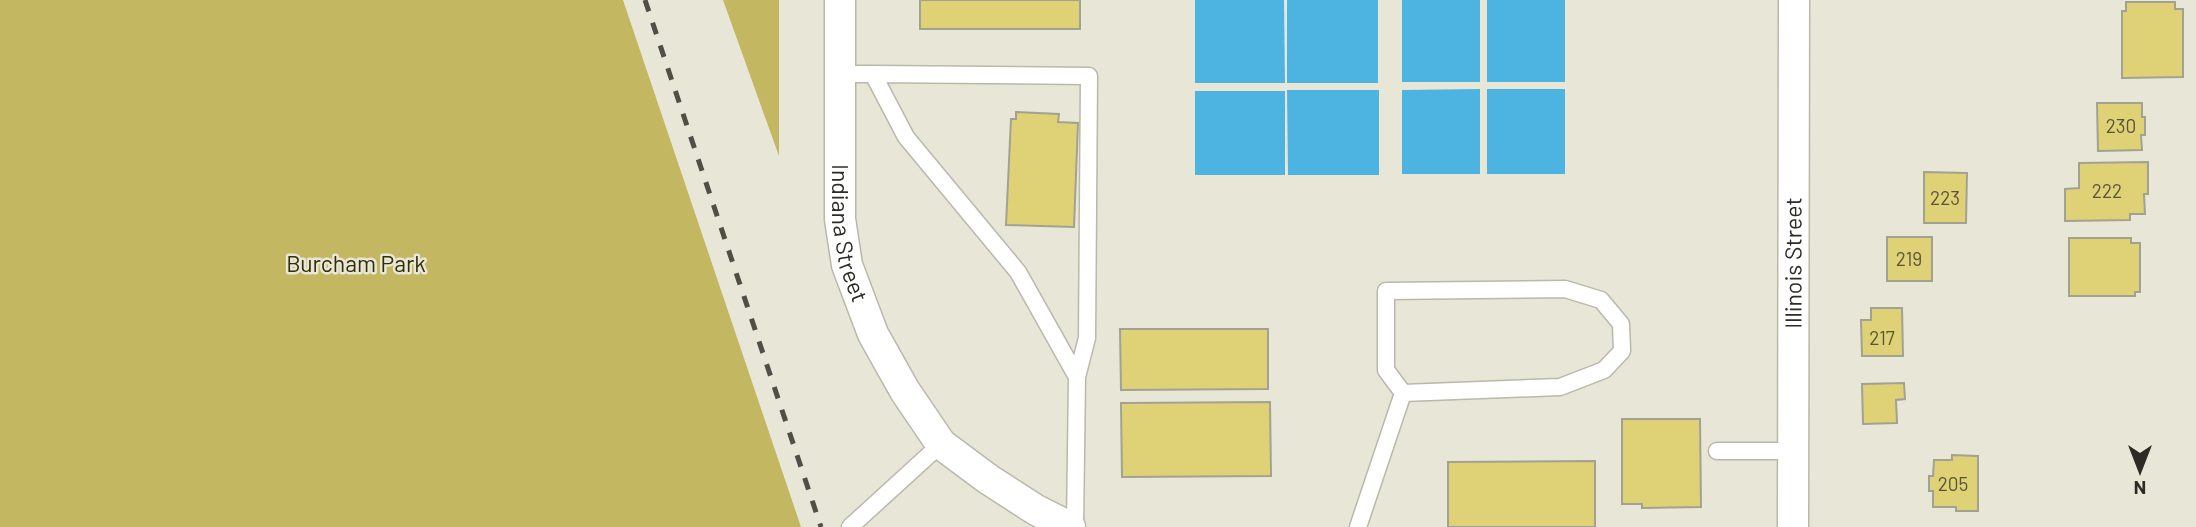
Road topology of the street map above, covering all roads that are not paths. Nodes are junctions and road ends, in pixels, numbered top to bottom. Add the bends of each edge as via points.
1 (840, 0) edge
2 (1794, 0) edge
3 (840, 74) junction
4 (873, 74) junction
5 (1077, 377) junction
6 (1403, 393) junction
7 (941, 444) junction
8 (1717, 451) dead end
9 (1793, 452) junction
10 (850, 527) edge
11 (1073, 527) edge
12 (1358, 527) edge
13 (1793, 527) edge

1 - 3 street, Indiana Street
2 - 9 street, Illinois Street
3 - 4 lane
3 - 7 street, Indiana Street via 840,219 847,265 873,334
4 - 5 lane via 906,137 1018,272
4 - 5 lane via 1089,76 1087,338
5 - 11 lane
6 - 6 lane via 1385,370 1385,291 1565,289 1601,300 1621,324 1622,351 1604,370 1560,387
6 - 12 lane
7 - 10 lane
7 - 11 street, Indiana Street via 1037,510
8 - 9 lane
9 - 13 street, Illinois Street

